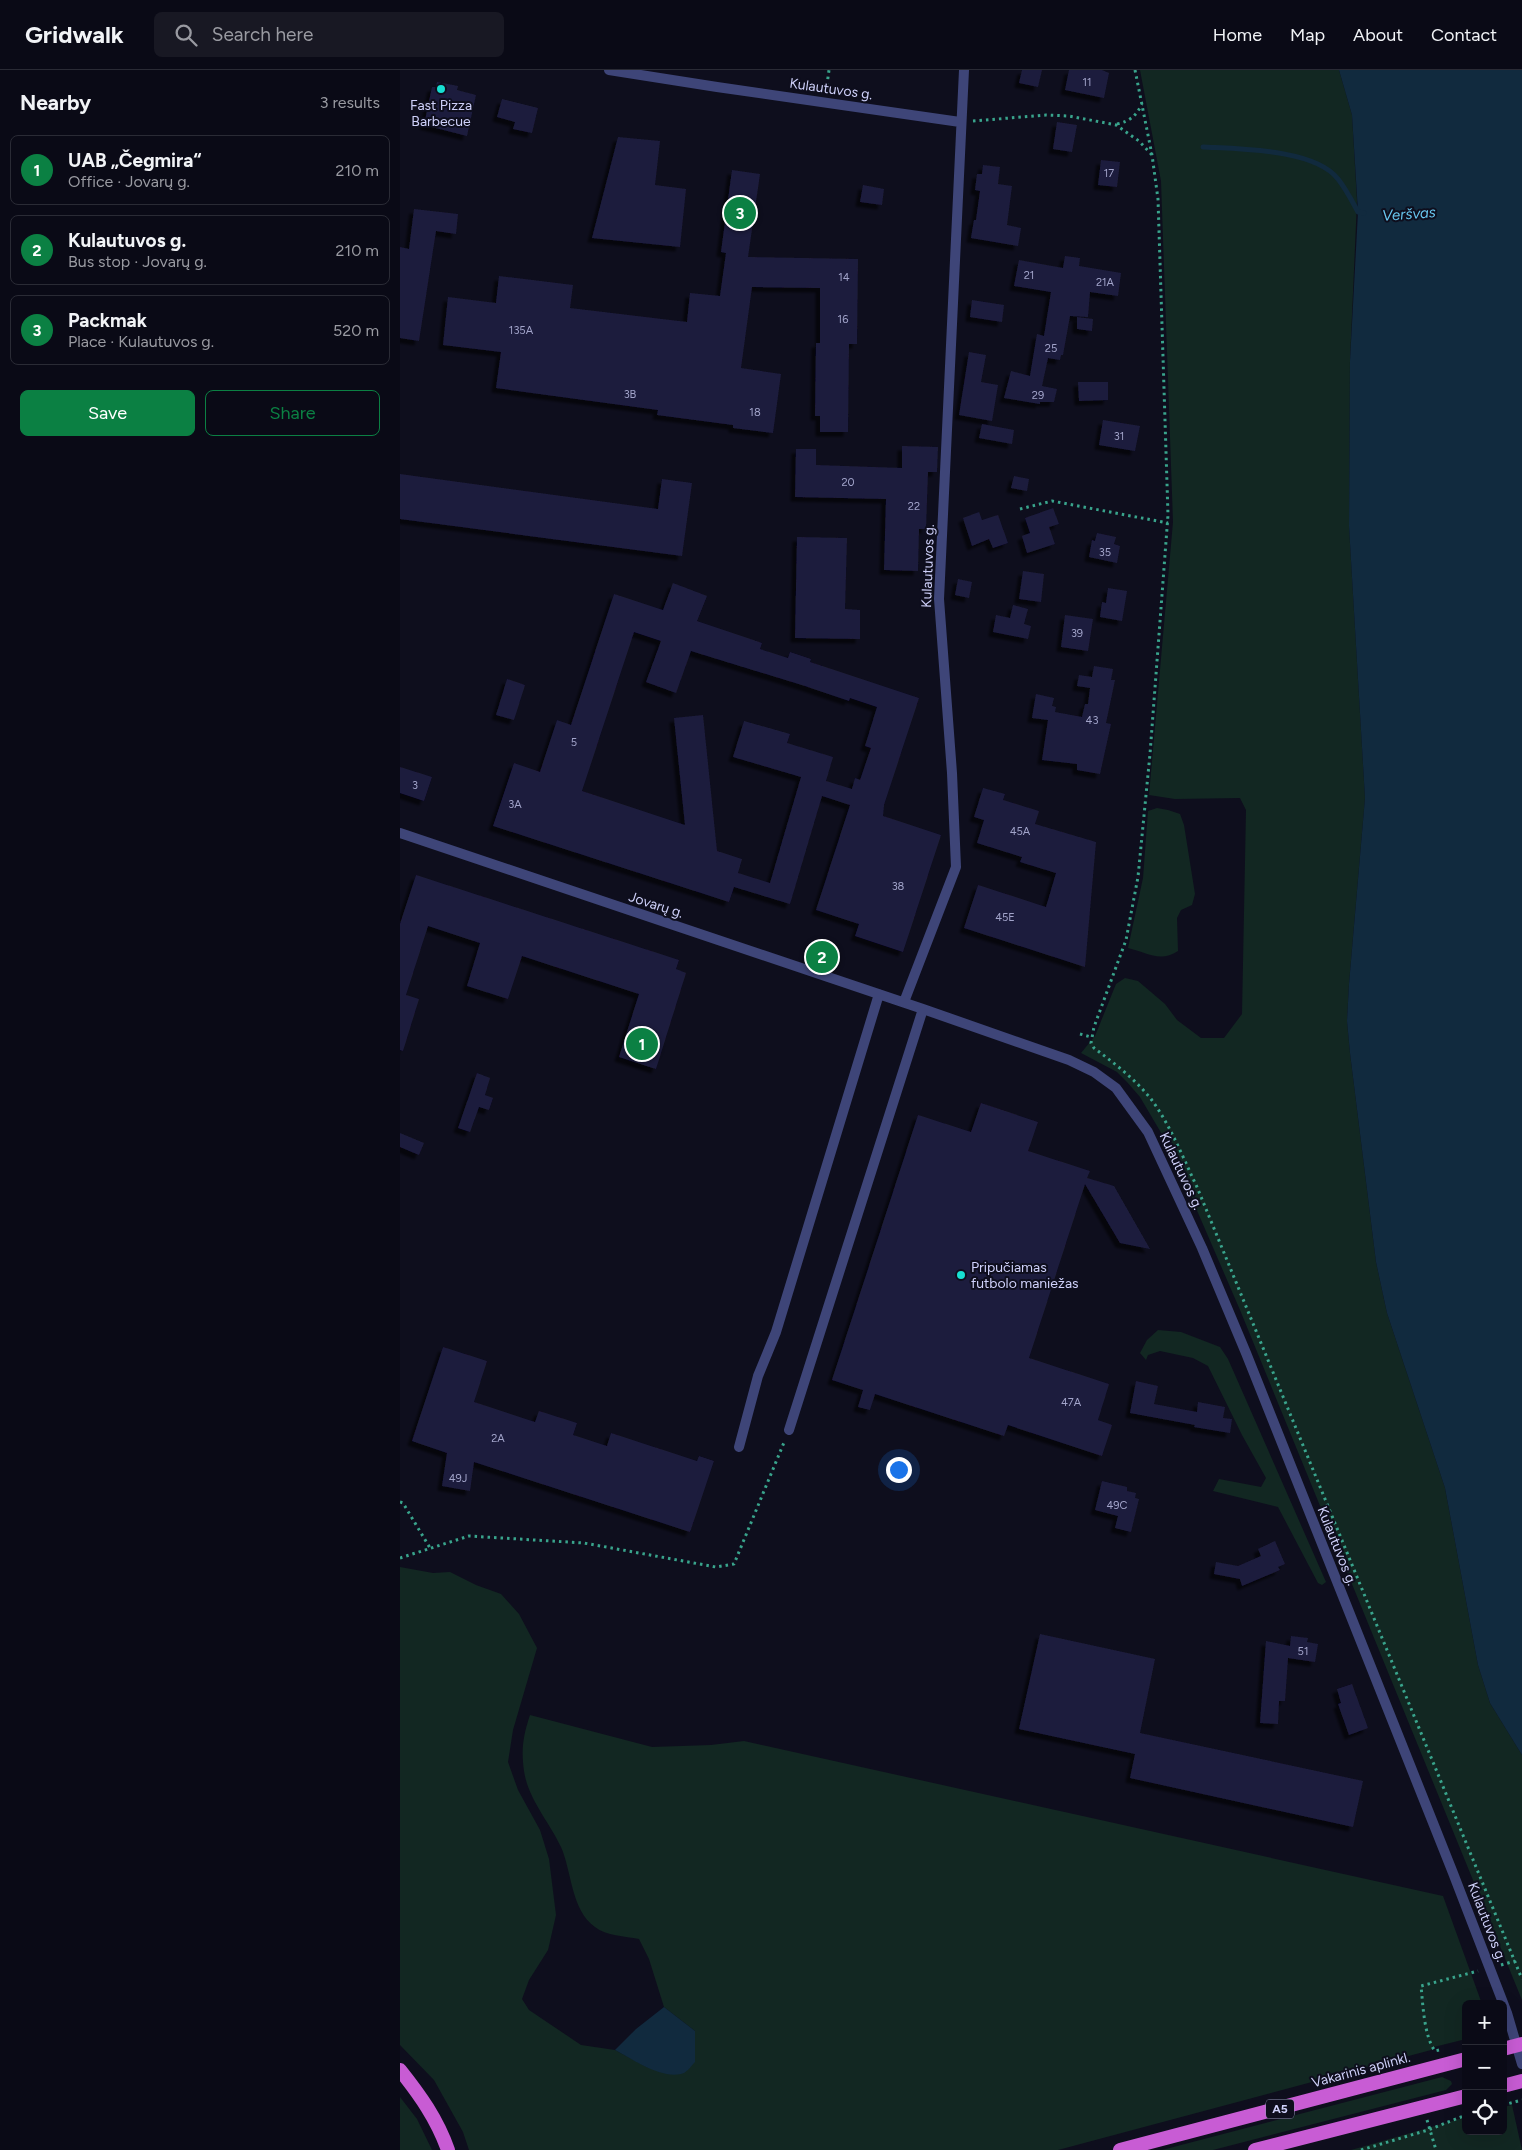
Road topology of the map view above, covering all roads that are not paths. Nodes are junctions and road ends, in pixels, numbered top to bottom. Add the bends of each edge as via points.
1 (609, 70) edge
2 (964, 70) edge
3 (960, 122) junction
4 (400, 833) edge
5 (880, 994) junction
6 (904, 1002) junction
7 (924, 1009) junction
8 (789, 1430) road end
9 (739, 1447) dead end
10 (1522, 2044) edge
11 (1507, 2048) edge
12 (1462, 2060) edge
13 (1522, 2064) edge
14 (400, 2070) edge
15 (1522, 2081) edge
16 (1507, 2085) edge
17 (1462, 2097) edge
18 (448, 2150) edge
19 (1120, 2150) edge
20 (1255, 2150) edge

1 - 3 street, Kulautuvos g.
2 - 3 street, Kulautuvos g.
3 - 6 street, Kulautuvos g. via 939,599 956,867
4 - 5 street, Jovarų g.
5 - 6 street, Jovarų g.
5 - 9 street via 776,1332 758,1376
6 - 7 street, Kulautuvos g.
7 - 8 street
7 - 13 street, Kulautuvos g. via 1083,1066 1116,1088 1148,1132 1246,1353 1453,1873 1507,2013
10 - 11 highway, bridge
12 - 19 highway, Vakarinis aplinkl. / A5
14 - 18 highway via 421,2096 440,2128
15 - 16 highway
17 - 20 highway

